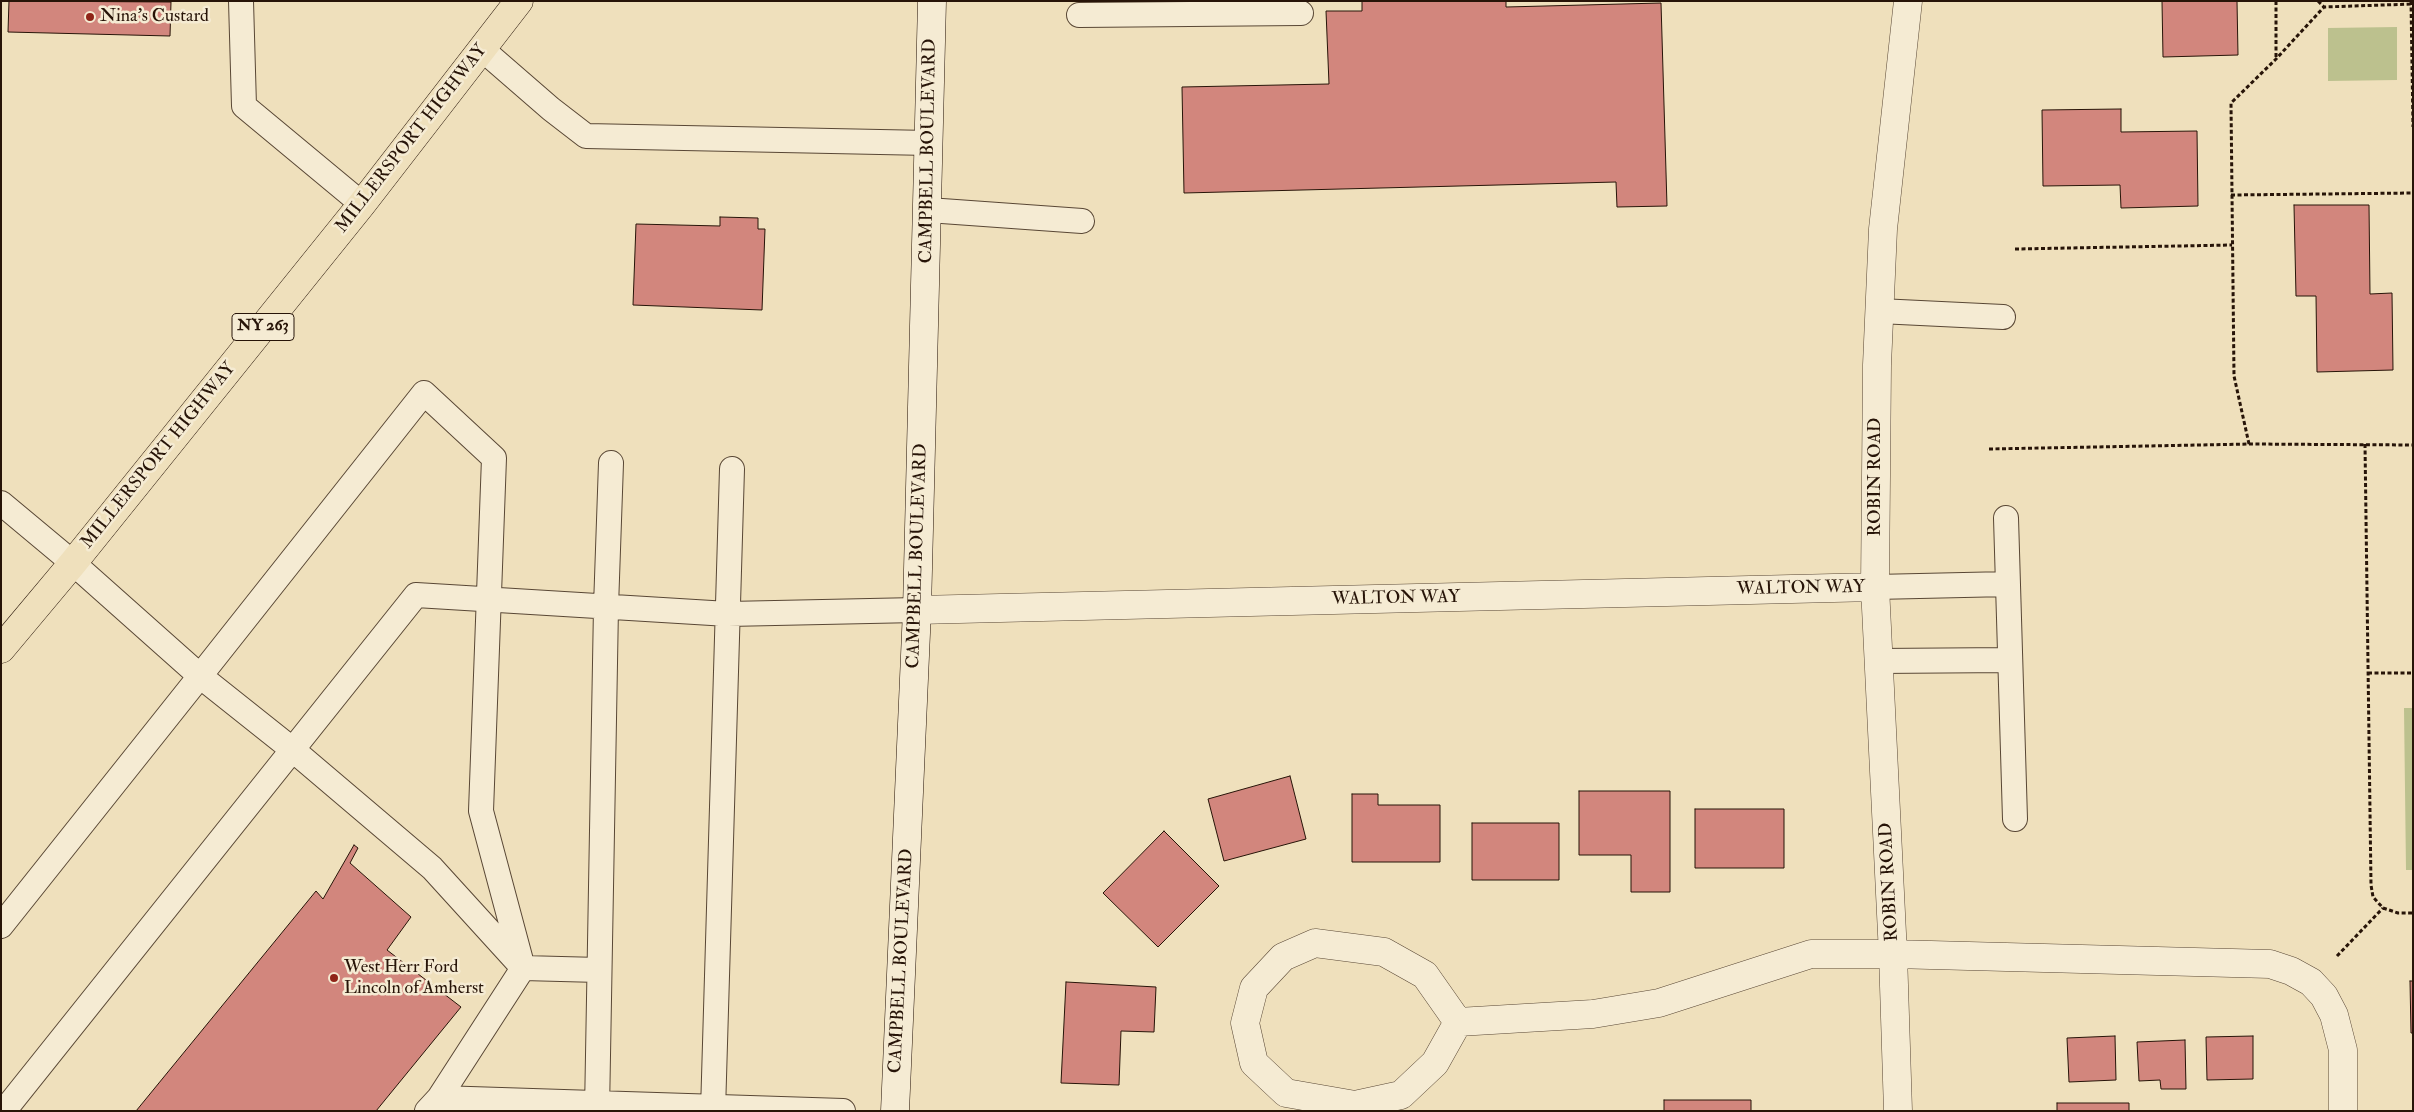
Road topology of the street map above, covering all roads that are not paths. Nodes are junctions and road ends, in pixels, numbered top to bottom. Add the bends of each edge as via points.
1 (241, 1) edge
2 (519, 1) edge
3 (932, 1) edge
4 (1908, 1) edge
5 (1301, 13) dead end
6 (1079, 15) dead end
7 (483, 50) junction
8 (929, 143) junction
9 (362, 204) junction
10 (928, 210) junction
11 (1082, 221) dead end
12 (1879, 311) junction
13 (2003, 317) dead end
14 (611, 463) dead end
15 (732, 469) dead end
16 (1, 503) edge
17 (2006, 518) dead end
18 (73, 563) junction
19 (2008, 584) junction
20 (1875, 587) junction
21 (489, 600) junction
22 (606, 607) junction
23 (917, 610) junction
24 (728, 614) junction
25 (1, 648) edge
26 (2010, 660) junction
27 (1878, 661) junction
28 (200, 676) junction
29 (293, 750) junction
30 (2016, 819) dead end
31 (1, 926) edge
32 (1893, 954) junction
33 (523, 968) junction
34 (600, 970) junction
35 (1458, 1022) junction
36 (433, 1104) edge
37 (484, 1105) edge
38 (597, 1107) edge
39 (713, 1109) edge
40 (4, 1111) edge
41 (843, 1111) edge
42 (895, 1111) edge
43 (1898, 1111) edge
44 (2343, 1111) edge

1 - 9 lane via 244,106
2 - 7 main road, MILLERSPORT HIGHWAY / NY 263
3 - 8 street, CAMPBELL BOULEVARD
4 - 12 street, ROBIN ROAD via 1883,229
5 - 6 lane
7 - 8 lane via 586,136
7 - 9 main road, MILLERSPORT HIGHWAY / NY 263
8 - 10 street, CAMPBELL BOULEVARD
9 - 18 main road, MILLERSPORT HIGHWAY / NY 263
10 - 11 lane
10 - 23 street, CAMPBELL BOULEVARD
12 - 13 lane
12 - 20 street, ROBIN ROAD
14 - 22 lane
15 - 24 lane
16 - 18 lane
17 - 19 lane
18 - 25 main road, MILLERSPORT HIGHWAY / NY 263
18 - 28 lane
19 - 20 lane
19 - 26 lane
20 - 23 street, WALTON WAY
20 - 27 street, ROBIN ROAD
21 - 22 lane
21 - 28 lane via 494,458 424,393
21 - 29 lane via 416,595
21 - 33 lane via 481,810
22 - 24 lane
22 - 34 lane
23 - 24 lane
23 - 42 street, CAMPBELL BOULEVARD
24 - 39 lane
26 - 27 lane
26 - 30 lane
27 - 32 street, ROBIN ROAD
28 - 29 lane
28 - 31 lane
29 - 33 lane via 432,868
29 - 40 lane
32 - 35 street, ROBIN ROAD via 1812,954 1659,1003 1592,1014
32 - 43 street, ROBIN ROAD
32 - 44 street, ROBIN ROAD via 2270,964 2291,971 2311,982 2324,996 2334,1015 2343,1050
33 - 34 lane
33 - 36 lane
34 - 38 lane
35 - 35 street via 1425,975 1384,952 1315,943 1283,956 1254,988 1245,1023 1254,1064 1286,1094 1355,1105 1401,1095 1435,1063
36 - 37 lane
37 - 38 lane
38 - 39 lane
39 - 41 lane

